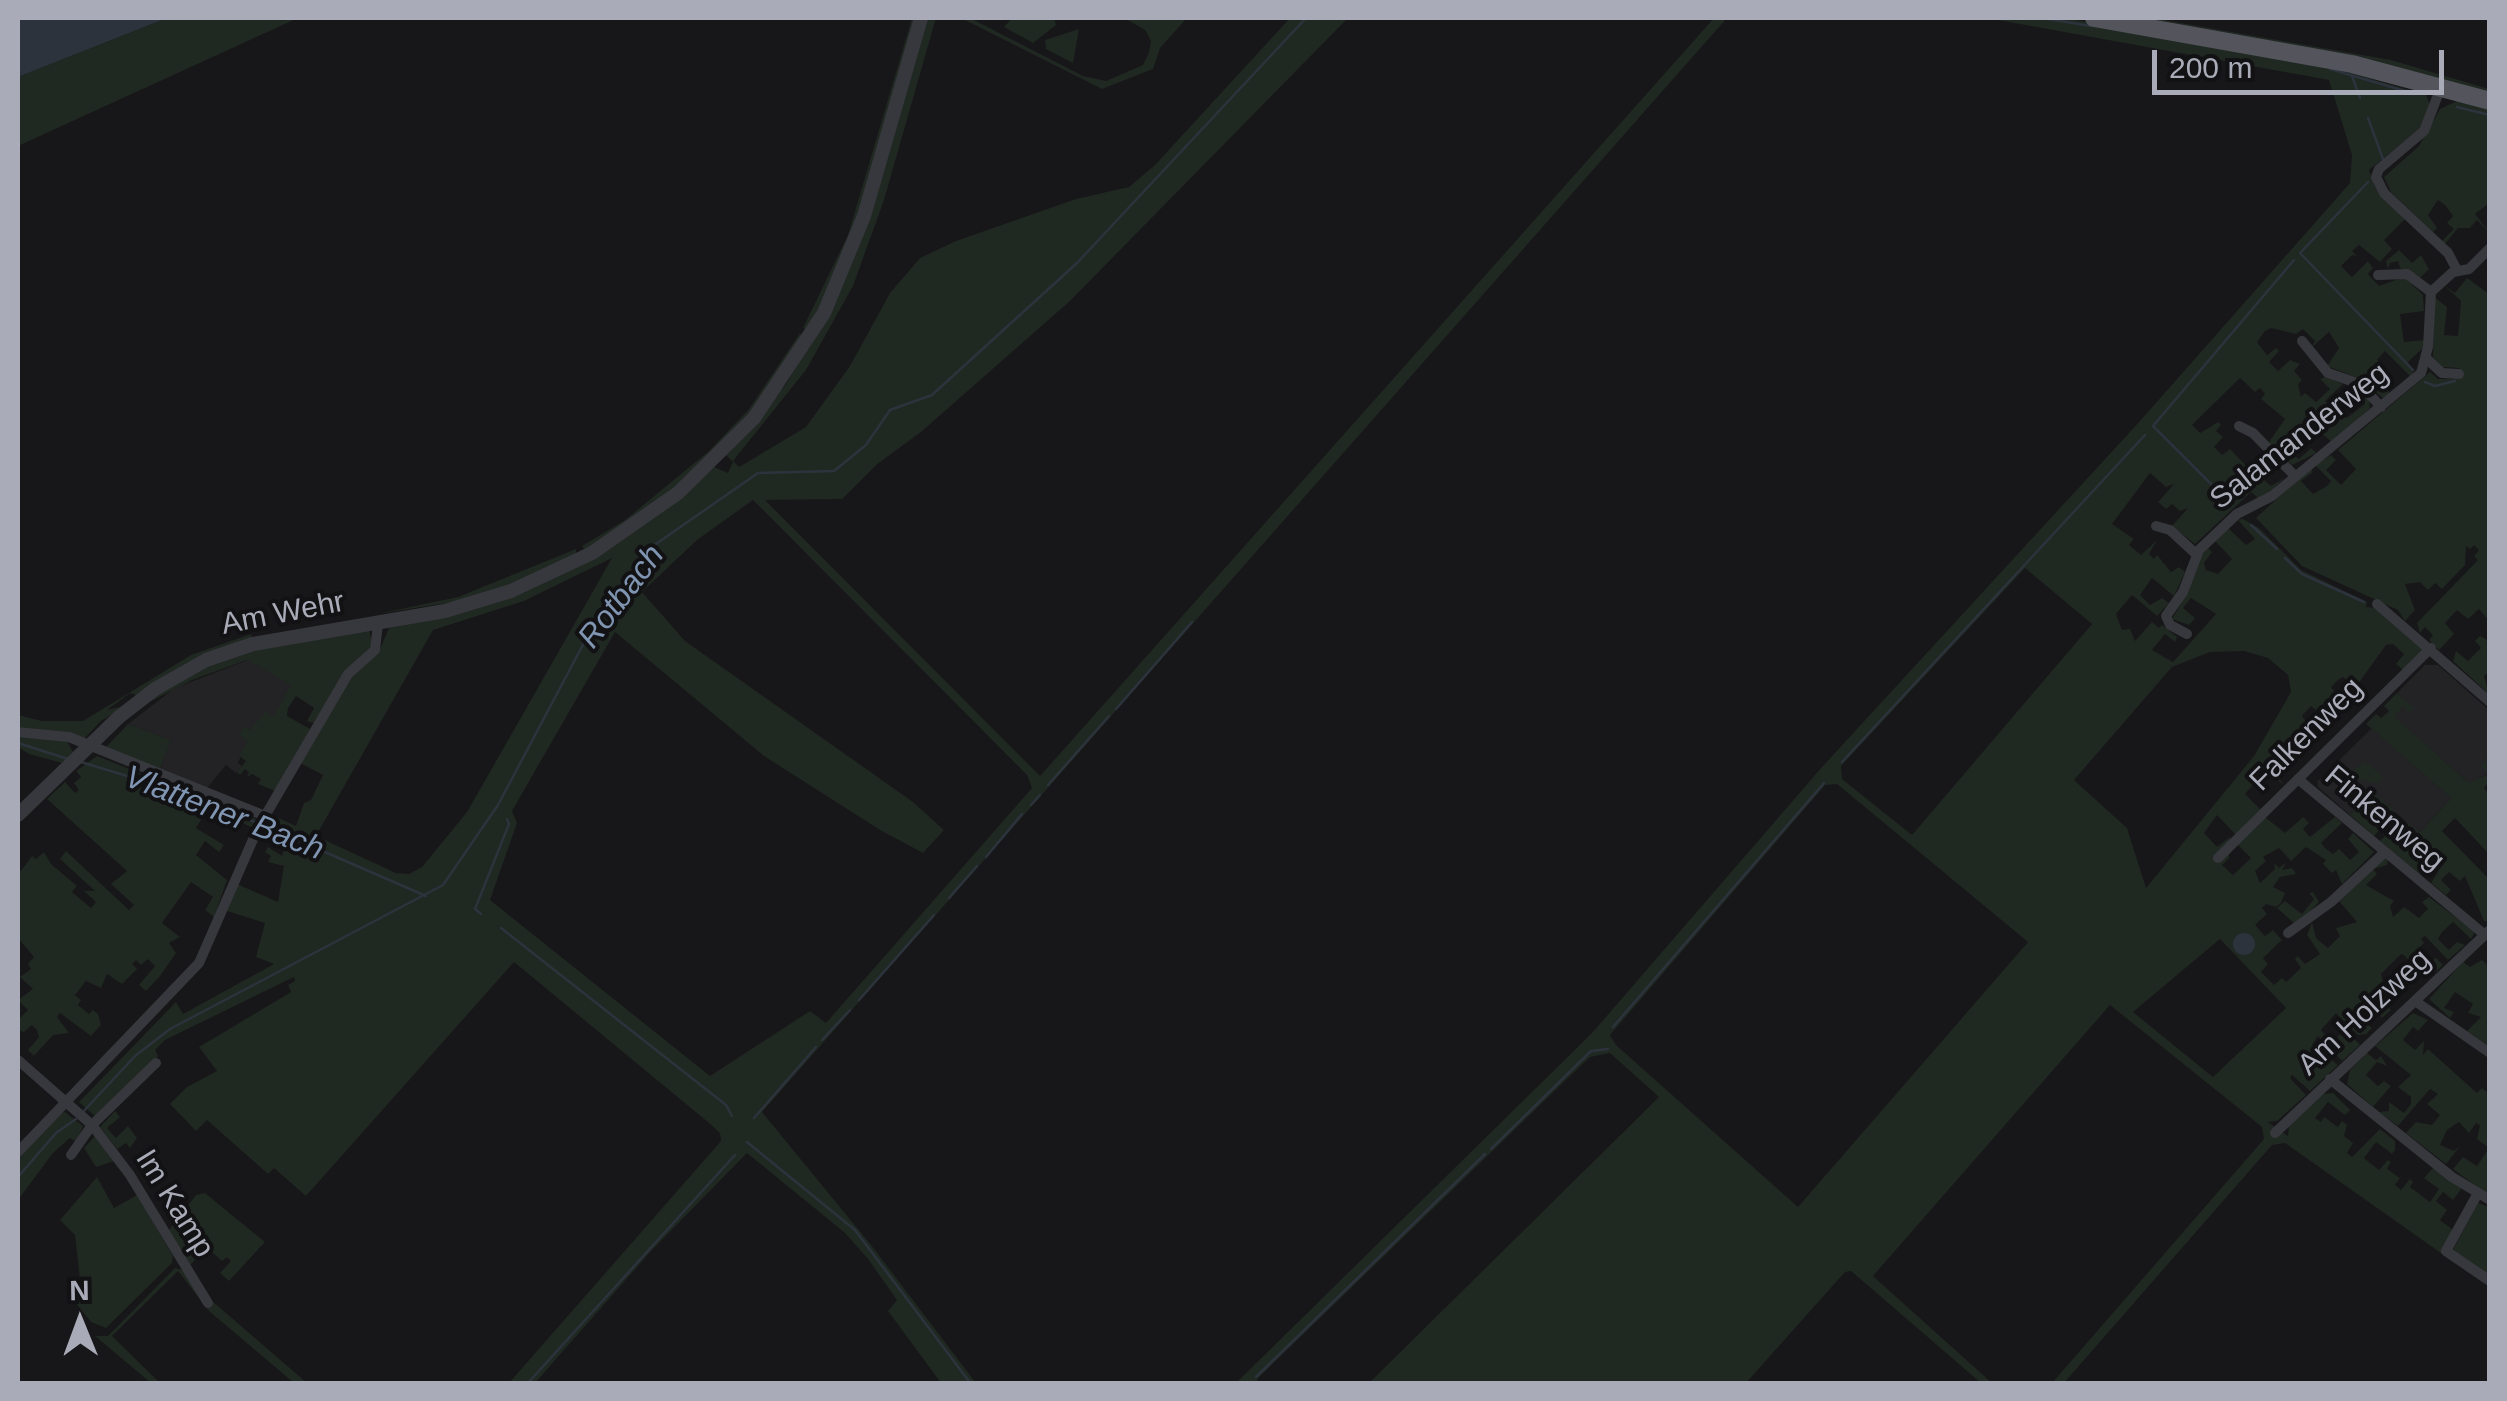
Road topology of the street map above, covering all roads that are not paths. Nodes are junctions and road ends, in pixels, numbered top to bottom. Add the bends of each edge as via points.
1 (921, 18) edge
2 (2094, 18) edge
3 (2441, 88) junction
4 (2490, 101) edge
5 (2490, 248) edge
6 (2457, 270) junction
7 (2378, 275) dead end
8 (2430, 292) junction
9 (2302, 341) dead end
10 (2426, 358) junction
11 (2460, 374) dead end
12 (2381, 408) junction
13 (2239, 426) dead end
14 (2294, 475) junction
15 (2156, 526) dead end
16 (2196, 554) junction
17 (2378, 604) dead end
18 (378, 624) junction
19 (2186, 634) dead end
20 (2431, 648) junction
21 (2490, 702) edge
22 (18, 732) edge
23 (80, 756) junction
24 (2298, 779) junction
25 (18, 816) edge
26 (262, 821) junction
27 (2385, 852) junction
28 (2218, 858) dead end
29 (2487, 932) edge
30 (2288, 933) dead end
31 (2415, 1001) junction
32 (2490, 1053) edge
33 (18, 1060) edge
34 (156, 1063) dead end
35 (2330, 1080) junction
36 (83, 1118) junction
37 (2275, 1133) dead end
38 (18, 1152) edge
39 (71, 1155) dead end
40 (2478, 1193) junction
41 (2490, 1200) edge
42 (2490, 1281) edge
43 (208, 1303) dead end

1 - 18 street, Am Wehr via 851,252 816,330 754,418 678,494 592,553 480,602
2 - 3 main road via 2352,64
3 - 4 main road
3 - 6 street via 2424,131 2376,177
5 - 6 street via 2469,269
6 - 8 street
7 - 8 street via 2408,274
8 - 10 street, Salamanderweg
9 - 12 street via 2328,373 2360,384
10 - 11 street via 2442,373
10 - 12 street, Salamanderweg via 2421,373
12 - 14 street, Salamanderweg
13 - 14 street
14 - 16 street, Salamanderweg via 2237,514
15 - 16 street
16 - 19 street, Salamanderweg via 2166,616
17 - 20 street
18 - 23 street, Am Wehr via 253,644 206,660 155,688
18 - 26 street via 375,650 348,674
20 - 21 street
20 - 24 street, Falkenweg
22 - 23 street via 68,736
23 - 25 street, Am Wehr
23 - 26 street
24 - 27 street, Finkenweg
24 - 28 street, Falkenweg
26 - 36 street via 199,963
27 - 29 street, Finkenweg
27 - 30 street
29 - 31 street, Am Holzweg
31 - 32 street
31 - 35 street, Am Holzweg
33 - 36 street, Im Kamp
34 - 36 street
35 - 37 street, Am Holzweg
35 - 40 street
36 - 38 street
36 - 39 street
36 - 43 street, Im Kamp via 130,1175
40 - 41 street
40 - 42 street via 2446,1251

